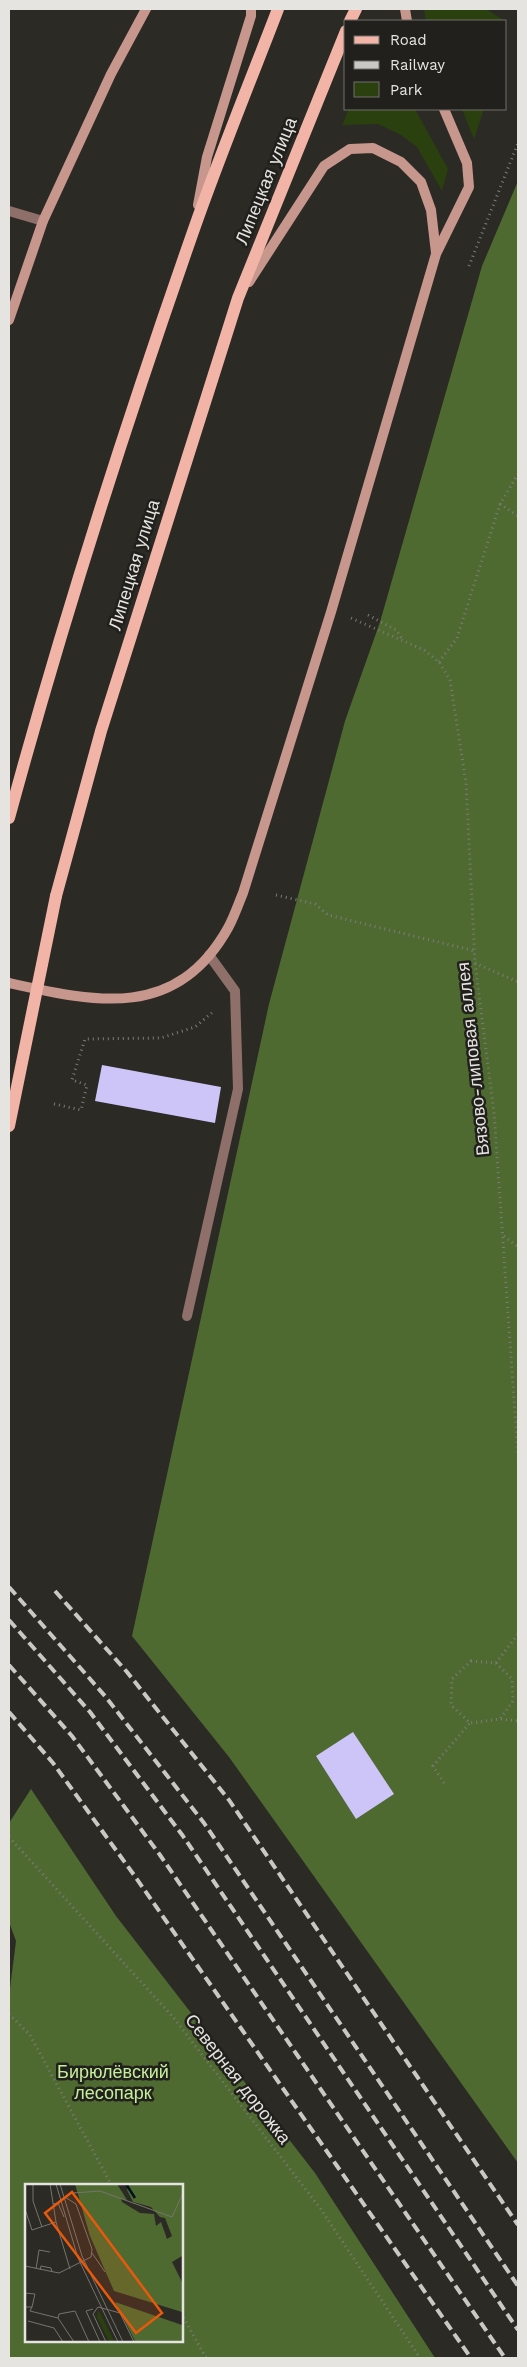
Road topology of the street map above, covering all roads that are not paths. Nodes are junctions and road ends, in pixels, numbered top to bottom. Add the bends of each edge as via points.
1 (146, 9) edge
2 (251, 9) edge
3 (278, 9) edge
4 (344, 36) edge
5 (444, 110) edge
6 (9, 211) edge
7 (43, 221) junction
8 (195, 227) junction
9 (436, 254) junction
10 (238, 298) junction
11 (9, 320) edge
12 (9, 818) edge
13 (209, 955) junction
14 (9, 983) edge
15 (9, 1126) edge
16 (187, 1316) dead end

1 - 7 street via 107,82
2 - 8 street via 207,156
3 - 8 main road
4 - 10 main road, Липецкая улица
5 - 9 street via 467,163 469,187
6 - 7 lane
7 - 11 street
8 - 12 main road via 112,473
9 - 10 street via 431,210 421,182 401,162 374,148 350,149 324,166
9 - 13 street via 331,612 243,893 228,928
10 - 15 main road, Липецкая улица, bridge via 101,731 56,896
13 - 14 street via 185,978 159,992 122,1000 64,995
13 - 16 lane via 235,991 238,1089

